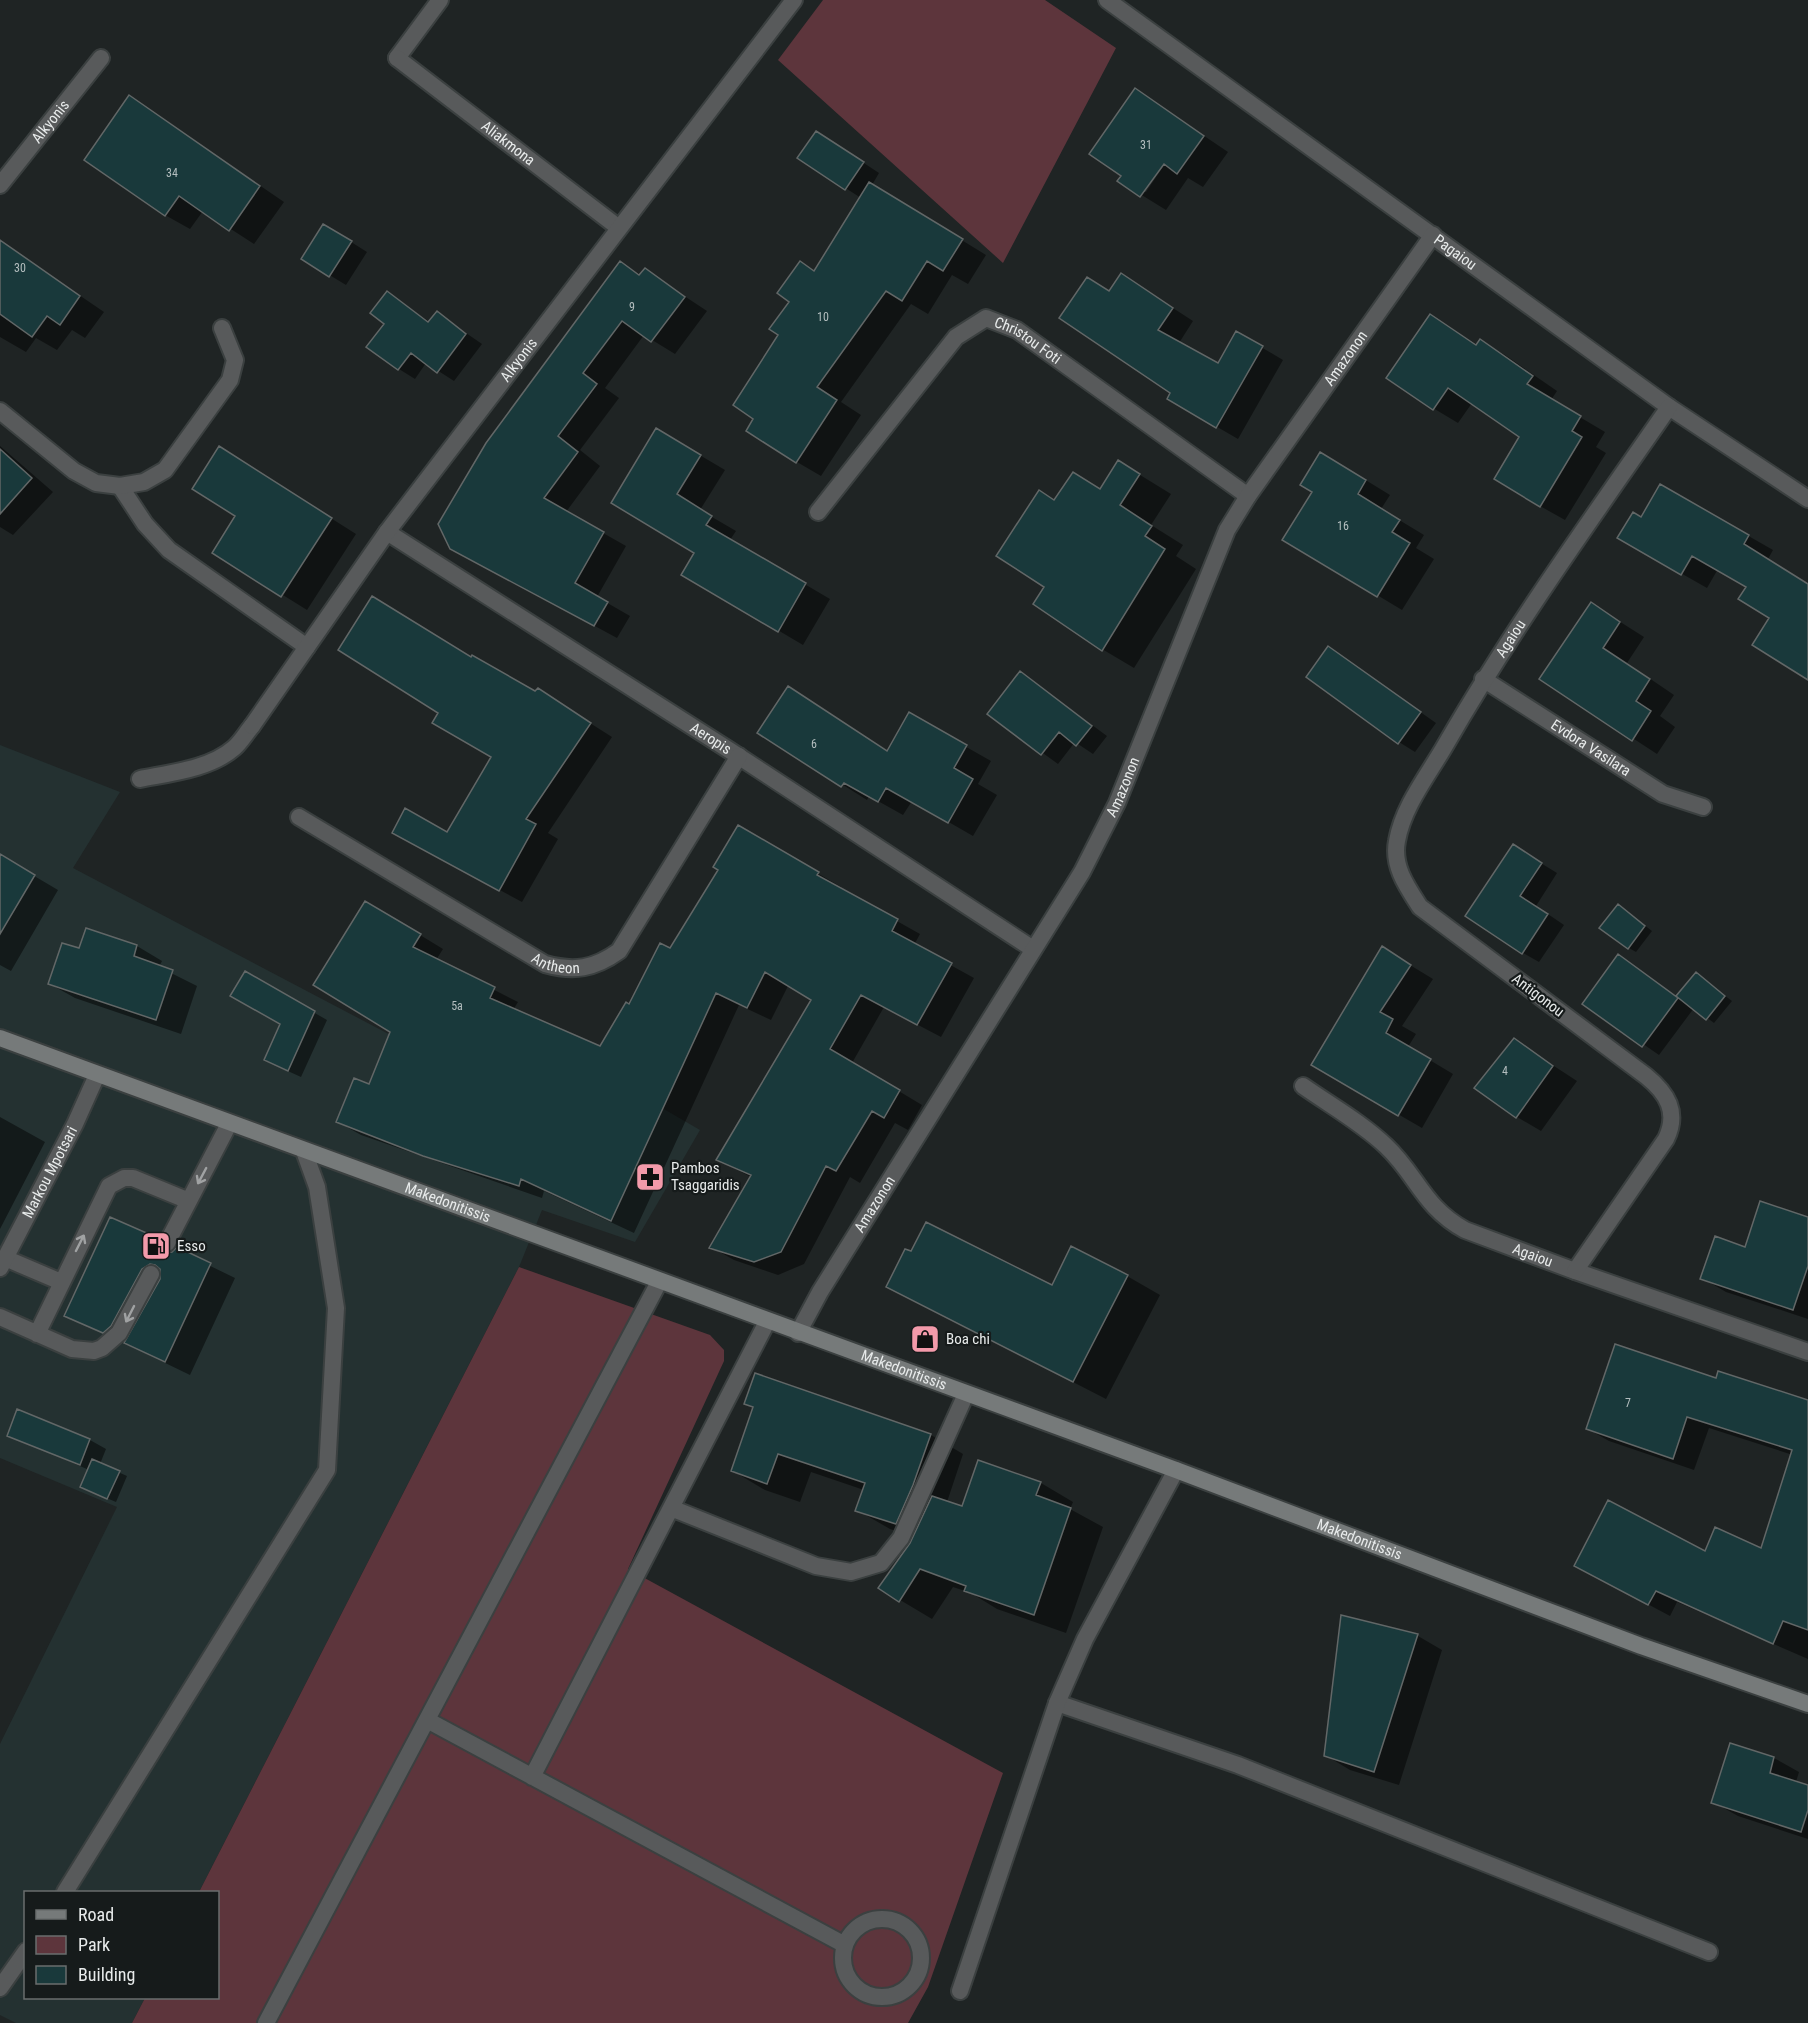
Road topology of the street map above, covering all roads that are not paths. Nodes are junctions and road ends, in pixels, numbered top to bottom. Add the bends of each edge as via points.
1 (440, 0) edge
2 (794, 0) edge
3 (1107, 0) edge
4 (101, 58) dead end
5 (0, 185) edge
6 (619, 228) junction
7 (1433, 235) junction
8 (222, 328) dead end
9 (1669, 407) junction
10 (0, 411) edge
11 (120, 486) junction
12 (1248, 496) junction
13 (1808, 499) edge
14 (818, 512) dead end
15 (387, 532) junction
16 (307, 647) junction
17 (1484, 679) junction
18 (739, 756) junction
19 (140, 779) dead end
20 (1703, 807) dead end
21 (299, 817) dead end
22 (1406, 886) joint
23 (1033, 949) junction
24 (0, 1038) edge
25 (97, 1075) junction
26 (1303, 1086) dead end
27 (229, 1124) junction
28 (304, 1151) junction
29 (189, 1201) junction
30 (167, 1243) dead end
31 (3, 1263) edge
32 (1575, 1272) junction
33 (151, 1274) dead end
34 (61, 1282) junction
35 (659, 1282) junction
36 (0, 1317) edge
37 (767, 1322) junction
38 (798, 1333) junction
39 (36, 1334) junction
40 (1808, 1352) edge
41 (966, 1394) junction
42 (1176, 1470) junction
43 (671, 1508) junction
44 (1057, 1703) junction
45 (1808, 1704) edge
46 (427, 1720) junction
47 (532, 1777) junction
48 (66, 1891) edge
49 (845, 1945) junction
50 (1709, 1952) dead end
51 (24, 1954) edge
52 (0, 1988) edge
53 (960, 1991) dead end
54 (267, 2023) edge

1 - 6 street, Aliakmona via 397,58
2 - 6 street, Alkyonis
3 - 7 street, Pagaiou
4 - 5 street, Alkyonis
6 - 15 street, Alkyonis
7 - 9 street, Pagaiou
7 - 12 street, Amazonon
8 - 11 street via 235,360 230,380 165,470 144,482
9 - 13 street, Pagaiou
9 - 17 street, Agaiou
10 - 11 street via 74,471 96,483
11 - 16 street via 145,524 169,550
12 - 14 street, Christou Foti via 1017,330 986,318 956,337
12 - 23 street, Amazonon via 1227,530 1117,804 1082,872
15 - 16 street, Alkyonis
15 - 18 street, Aeropis
16 - 19 street, Alkyonis via 234,748 186,769
17 - 20 street, Evdora Vasilara via 1663,794
17 - 22 street, Agaiou via 1405,816 1396,842 1397,866
18 - 21 street, Antheon via 619,951 603,963 584,969 545,964
18 - 23 street, Aeropis
22 - 32 street, Antigonou via 1420,907 1646,1076 1669,1103 1672,1122 1666,1139
23 - 38 street, Amazonon
24 - 25 main road, Makedonitissis
25 - 27 main road, Makedonitissis
25 - 31 street, Markou Mpotsari
26 - 32 street, Agaiou via 1387,1146 1432,1206 1449,1221
27 - 28 main road, Makedonitissis
27 -> 29 street
28 - 35 main road, Makedonitissis
28 - 48 street via 318,1187 336,1308 327,1470
29 - 30 street
34 -> 29 street via 109,1186 133,1178
31 - 34 street
32 - 40 street, Agaiou
33 -> 39 street via 124,1325 102,1348 84,1352
34 - 39 street
35 - 37 main road, Makedonitissis
35 - 46 street
36 - 39 street
37 - 38 main road, Makedonitissis
37 - 43 street
38 - 41 main road, Makedonitissis
41 - 42 main road, Makedonitissis
41 - 43 street via 900,1538 881,1563 851,1572 816,1566
42 - 44 street via 1085,1639
42 - 45 main road, Makedonitissis via 1641,1646
43 - 47 street
44 - 50 street via 1238,1765
44 - 53 street
46 - 47 street
46 - 54 street
47 - 49 street
49 - 49 street via 857,1928 866,1923 896,1922 918,1942 919,1972 898,1994 869,1995 852,1983 847,1974
51 - 52 street

